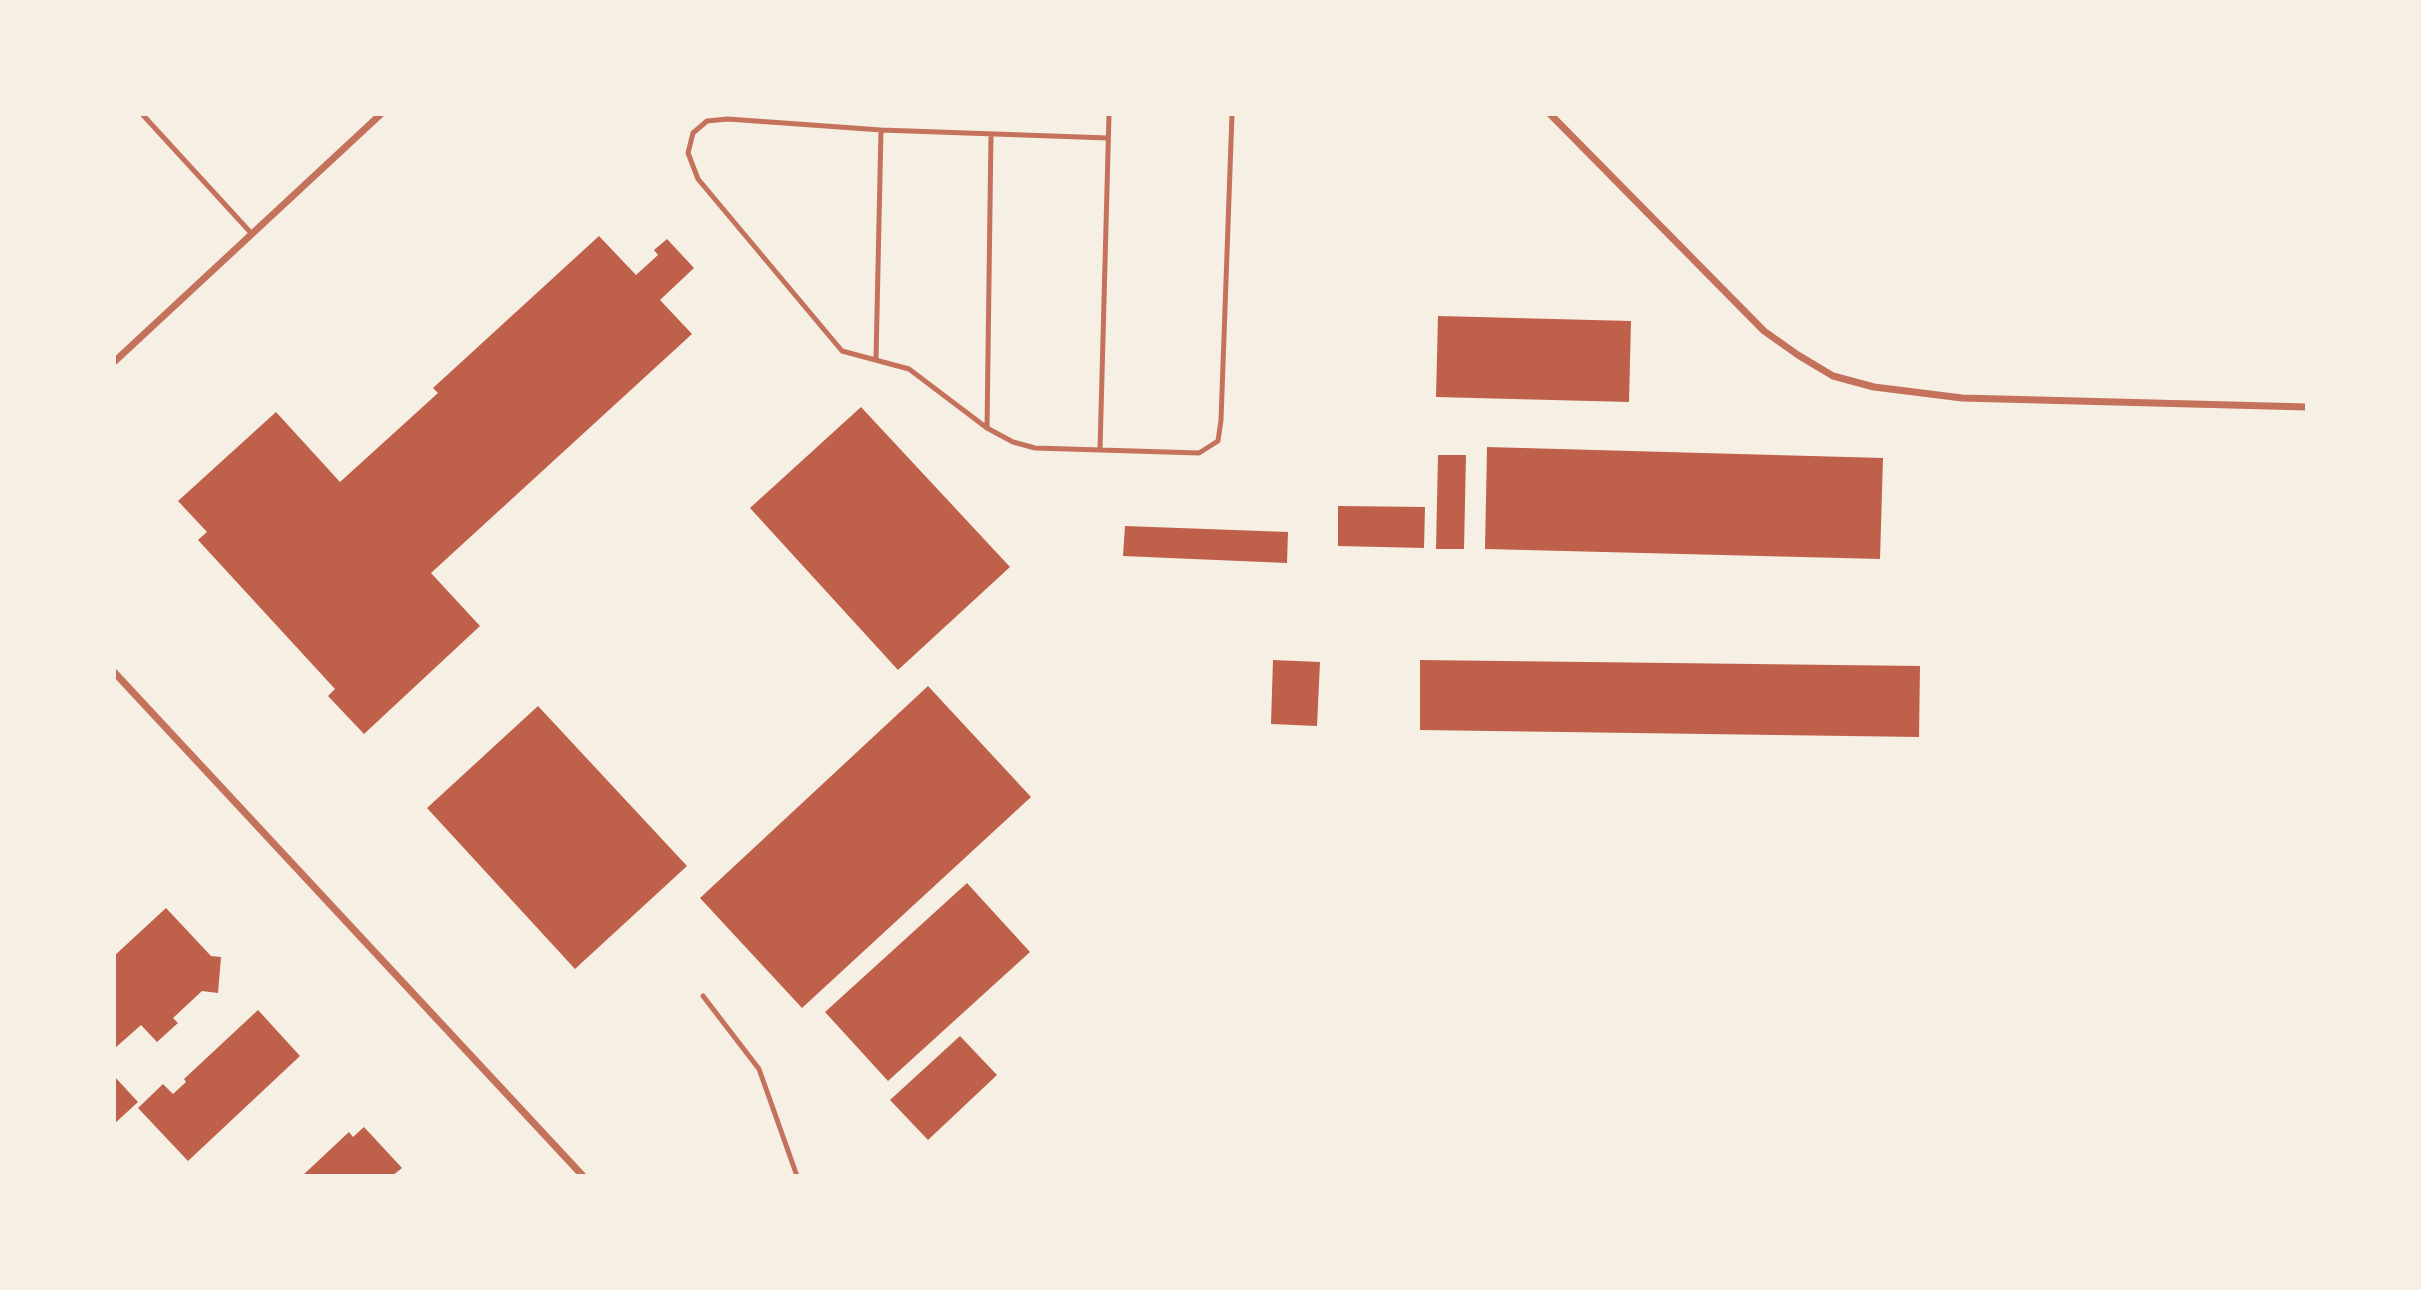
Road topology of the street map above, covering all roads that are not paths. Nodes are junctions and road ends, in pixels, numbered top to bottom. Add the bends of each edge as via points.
1 (142, 114) edge
2 (381, 114) edge
3 (1109, 114) edge
4 (1232, 114) edge
5 (1550, 114) edge
6 (881, 131) junction
7 (991, 134) junction
8 (1108, 138) junction
9 (252, 234) junction
10 (876, 359) junction
11 (114, 362) edge
12 (2307, 407) edge
13 (987, 428) junction
14 (1100, 450) junction
15 (114, 672) edge
16 (703, 996) dead end
17 (583, 1176) edge
18 (797, 1176) edge

1 - 9 lane
2 - 9 street
3 - 8 lane
4 - 14 lane via 1218,441 1199,453
5 - 12 street via 1764,331 1833,376 1874,387 1962,398
6 - 7 lane
6 - 10 lane
6 - 10 lane via 707,121 693,133 688,153 698,178 842,351
7 - 8 lane
7 - 13 lane
8 - 14 lane
9 - 11 street
10 - 13 lane via 909,369
13 - 14 lane via 1035,448
15 - 17 street
16 - 18 lane via 759,1069

